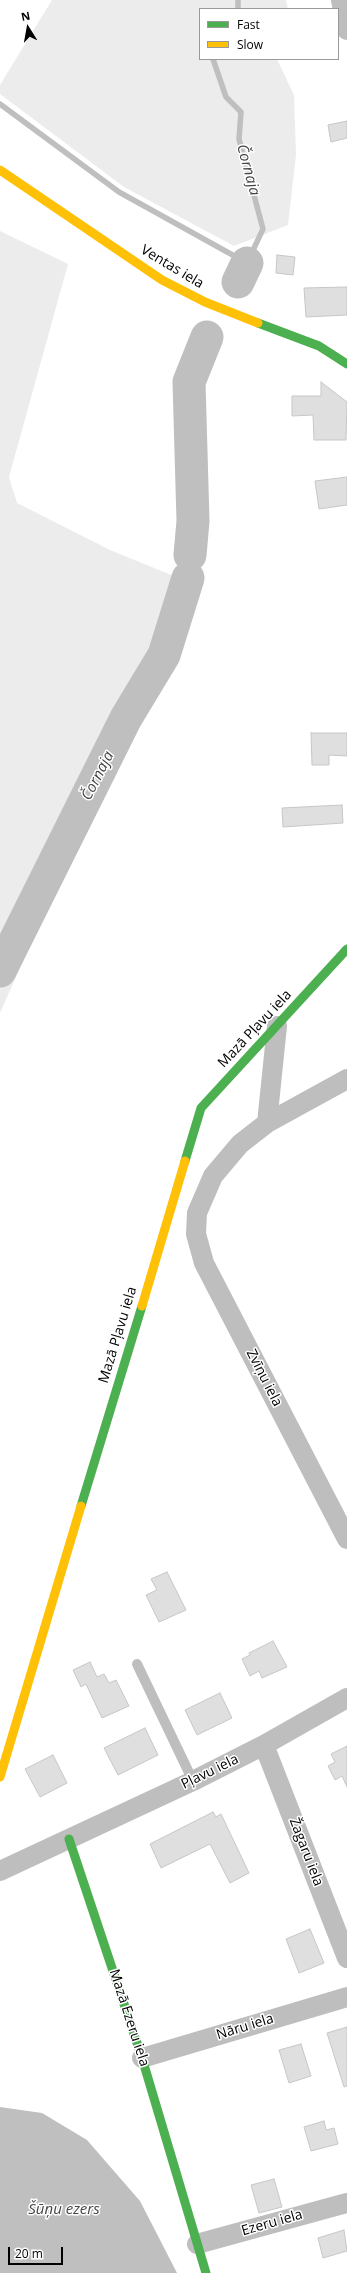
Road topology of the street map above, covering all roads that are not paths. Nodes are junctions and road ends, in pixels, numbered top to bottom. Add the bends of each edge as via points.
1 (341, 0) edge
2 (347, 30) edge
3 (0, 170) edge
4 (346, 360) edge
5 (347, 948) edge
6 (277, 1026) junction
7 (347, 1079) edge
8 (267, 1123) junction
9 (347, 1539) edge
10 (137, 1664) dead end
11 (347, 1698) edge
12 (264, 1745) junction
13 (0, 1777) edge
14 (193, 1781) junction
15 (69, 1839) junction
16 (0, 1871) edge
17 (347, 1958) edge
18 (347, 1997) edge
19 (142, 2058) junction
20 (347, 2203) edge
21 (197, 2244) junction
22 (206, 2273) edge

1 - 2 street
3 - 4 street, Ventas iela via 162,280 205,302 318,346
5 - 6 street, Mazā Pļavu iela
6 - 8 street
6 - 13 street, Mazā Pļavu iela via 201,1108
7 - 8 street, Zvīņu iela
8 - 9 street, Zvīņu iela via 240,1144 213,1176 198,1213 196,1234 204,1263
10 - 14 lane
11 - 12 street, Pļavu iela
12 - 14 street, Pļavu iela
12 - 17 street, Žagaru iela
14 - 15 street, Pļavu iela
15 - 16 street
15 - 19 street, Mazā Ezeru iela
18 - 19 street, Nāru iela
19 - 21 street, Mazā Ezeru iela
20 - 21 street, Ezeru iela
21 - 22 street, Mazā Ezeru iela

